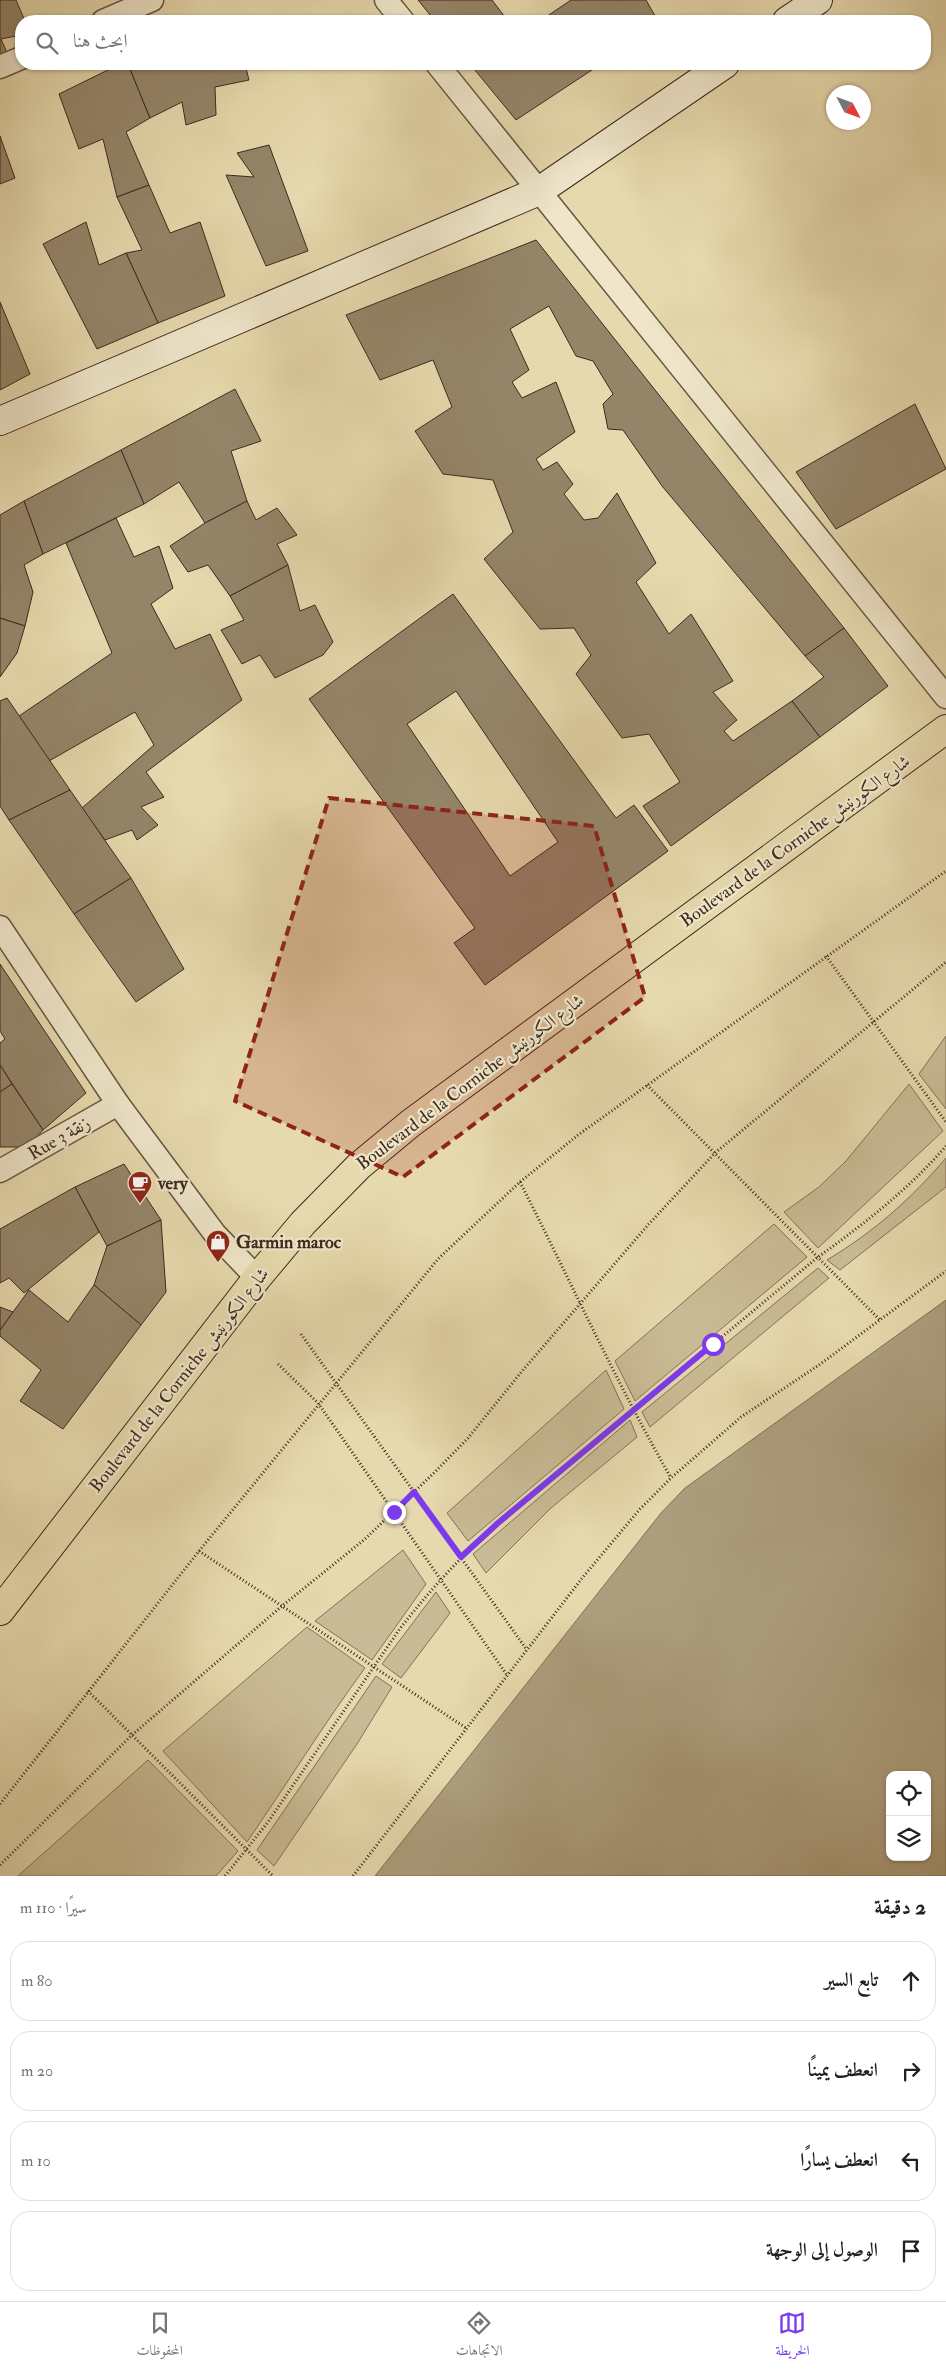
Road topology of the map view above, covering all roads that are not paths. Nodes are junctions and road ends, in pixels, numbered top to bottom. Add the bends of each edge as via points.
1 (152, 0) edge
2 (386, 0) edge
3 (818, 0) edge
4 (118, 15) edge
5 (398, 15) edge
6 (796, 15) edge
7 (15, 61) edge
8 (0, 67) edge
9 (442, 70) edge
10 (716, 70) edge
11 (539, 191) junction
12 (0, 420) edge
13 (946, 697) edge
14 (946, 730) edge
15 (0, 927) edge
16 (118, 1104) junction
17 (0, 1171) edge
18 (257, 1278) junction
19 (0, 1611) edge

1 - 4 street
2 - 5 street
3 - 6 street
7 - 8 street
9 - 11 street
10 - 11 street
11 - 12 street
11 - 13 street
14 - 18 main road, Boulevard de la Corniche شارع الكورنيش via 410,1123 342,1181
15 - 16 street
16 - 17 street, Rue 3 زنقة
16 - 18 street via 214,1234
18 - 19 main road, Boulevard de la Corniche شارع الكورنيش

